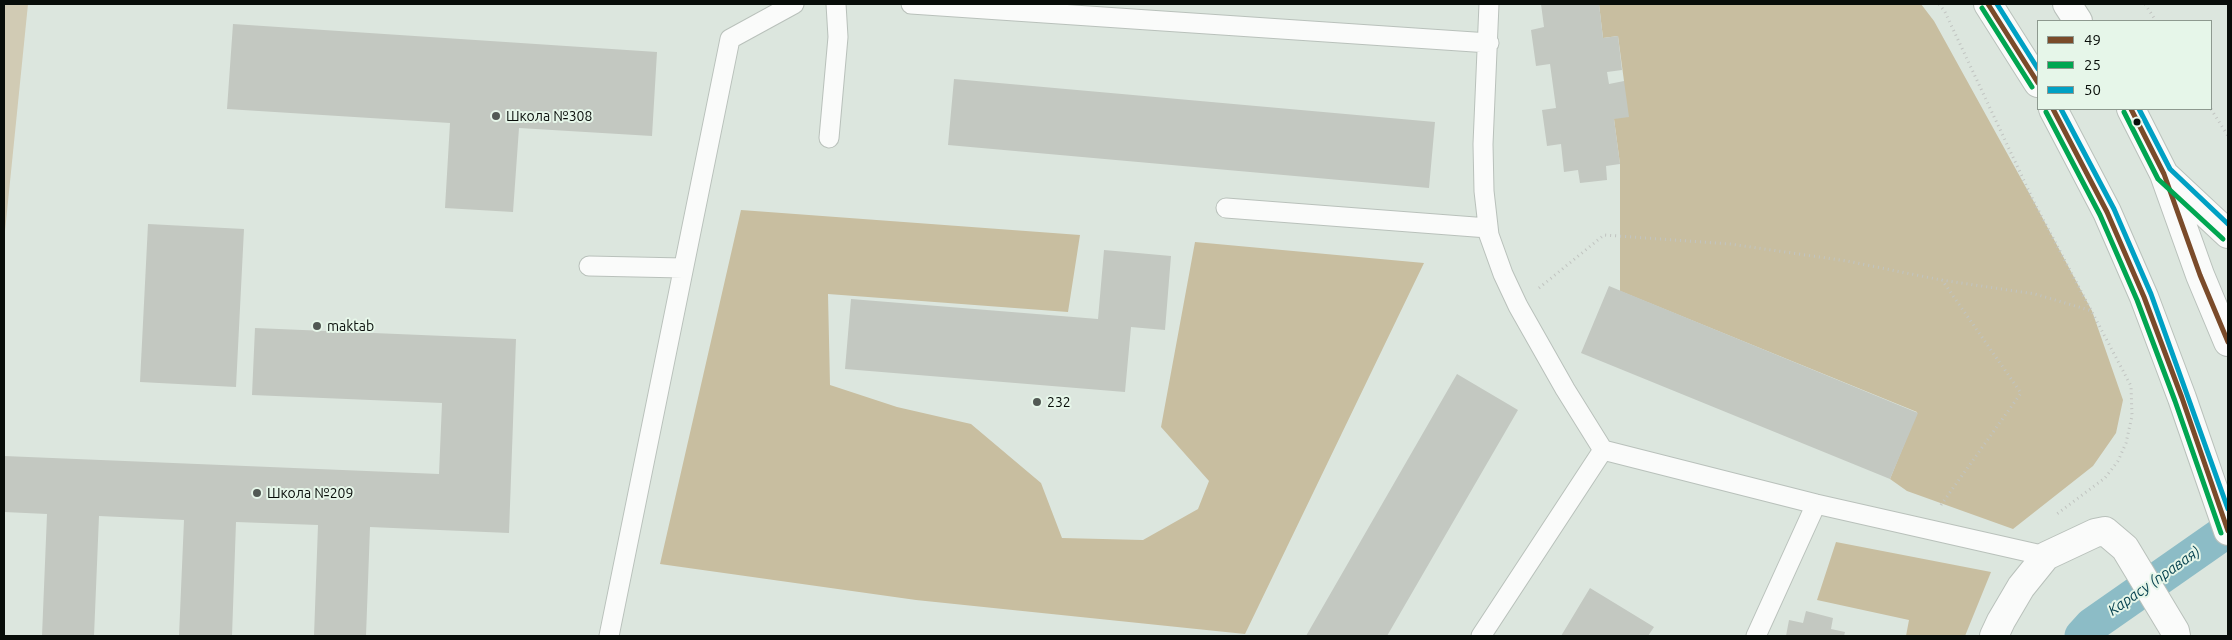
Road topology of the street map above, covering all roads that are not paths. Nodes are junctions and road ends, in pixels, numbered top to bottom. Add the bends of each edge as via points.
1 (794, 4) edge
2 (836, 4) edge
3 (912, 4) edge
4 (1489, 4) edge
5 (1988, 4) edge
6 (2068, 4) edge
7 (2077, 20) edge
8 (1489, 43) junction
9 (2037, 81) edge
10 (2054, 110) edge
11 (2132, 110) edge
12 (829, 138) dead end
13 (2164, 174) junction
14 (1226, 208) dead end
15 (1488, 228) junction
16 (2228, 234) edge
17 (589, 266) dead end
18 (683, 268) junction
19 (2228, 342) edge
20 (1603, 450) junction
21 (1816, 504) junction
22 (2228, 531) edge
23 (2046, 556) junction
24 (2176, 633) edge
25 (609, 636) edge
26 (1481, 636) edge
27 (1756, 636) edge
28 (1994, 636) edge

1 - 18 lane via 730,39
2 - 12 lane via 838,37
3 - 8 lane
4 - 8 lane
5 - 9 main road
6 - 7 main road
8 - 15 lane via 1483,144
10 - 22 main road via 2107,212 2144,296
11 - 13 main road
13 - 16 main road
13 - 19 main road
14 - 15 lane
15 - 20 lane via 1503,274 1518,306
17 - 18 lane
18 - 25 lane
20 - 21 lane
20 - 26 lane
21 - 23 lane
21 - 27 lane
23 - 24 main road via 2105,531 2124,548
23 - 28 main road via 2021,587

